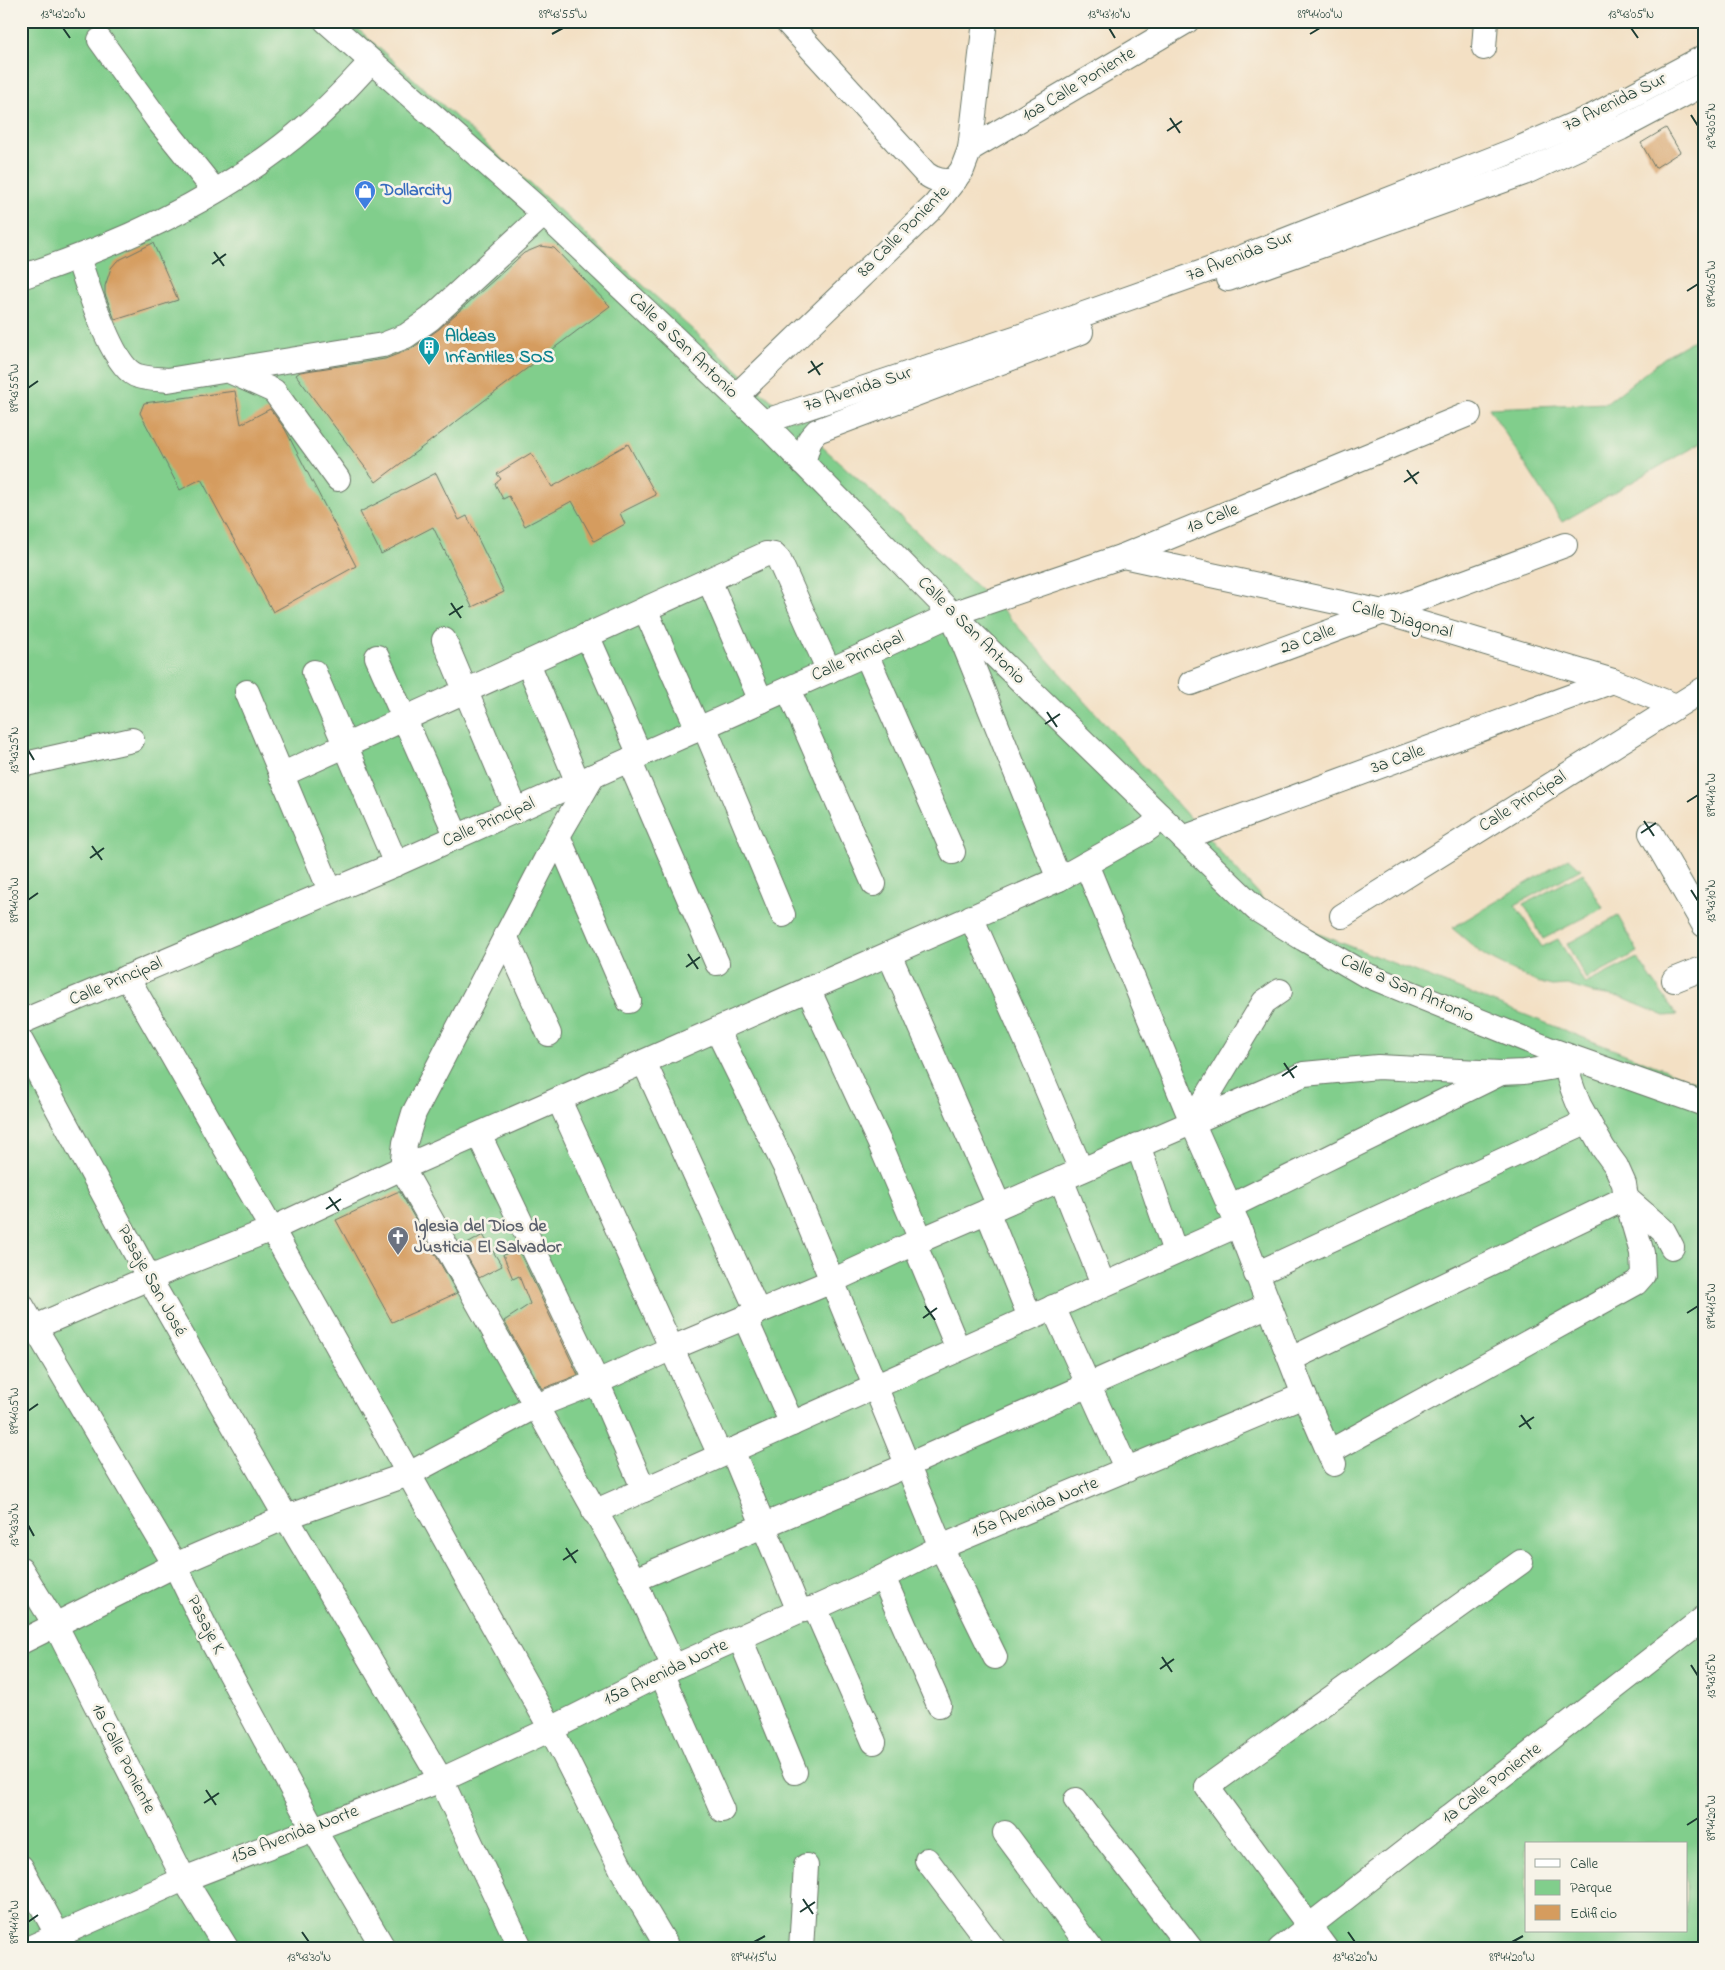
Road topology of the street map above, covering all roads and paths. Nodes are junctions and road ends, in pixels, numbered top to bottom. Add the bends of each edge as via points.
1 (326, 21) edge
2 (786, 21) edge
3 (985, 21) edge
4 (1188, 21) edge
5 (1486, 21) edge
6 (100, 40) dead end
7 (1484, 48) dead end
8 (1704, 57) edge
9 (371, 62) junction
10 (1704, 84) edge
11 (970, 149) junction
12 (955, 180) junction
13 (215, 192) junction
14 (544, 214) junction
15 (78, 258) junction
16 (21, 277) edge
17 (227, 370) junction
18 (736, 396) junction
19 (1469, 414) dead end
20 (763, 422) junction
21 (803, 463) junction
22 (338, 479) dead end
23 (1565, 546) dead end
24 (1123, 556) junction
25 (709, 580) junction
26 (645, 609) junction
27 (1383, 612) junction
28 (952, 614) junction
29 (588, 635) junction
30 (444, 640) dead end
31 (866, 654) junction
32 (377, 656) dead end
33 (528, 662) junction
34 (829, 671) junction
35 (314, 672) dead end
36 (1613, 681) junction
37 (1191, 683) dead end
38 (788, 689) junction
39 (1704, 689) edge
40 (466, 691) junction
41 (247, 692) dead end
42 (761, 701) junction
43 (1676, 706) junction
44 (404, 719) junction
45 (701, 728) junction
46 (132, 740) dead end
47 (346, 746) junction
48 (635, 757) junction
49 (21, 766) edge
50 (281, 776) junction
51 (586, 779) junction
52 (516, 810) junction
53 (1159, 815) junction
54 (1651, 833) dead end
55 (558, 836) junction
56 (457, 837) junction
57 (1183, 838) junction
58 (953, 852) dead end
59 (396, 864) junction
60 (1086, 864) junction
61 (1059, 879) junction
62 (874, 884) dead end
63 (330, 890) junction
64 (783, 915) dead end
65 (1342, 916) dead end
66 (971, 917) junction
67 (1704, 925) edge
68 (505, 936) junction
69 (889, 954) junction
70 (716, 964) dead end
71 (1704, 968) edge
72 (126, 977) junction
73 (1674, 980) dead end
74 (808, 989) junction
75 (1280, 991) dead end
76 (629, 1001) dead end
77 (21, 1022) edge
78 (716, 1030) junction
79 (549, 1034) dead end
80 (21, 1041) edge
81 (1571, 1057) junction
82 (644, 1062) junction
83 (1500, 1073) junction
84 (559, 1100) junction
85 (1704, 1104) edge
86 (1588, 1121) junction
87 (1192, 1122) junction
88 (479, 1135) junction
89 (1138, 1145) junction
90 (402, 1168) junction
91 (1071, 1175) junction
92 (1626, 1198) junction
93 (993, 1208) junction
94 (1233, 1216) junction
95 (272, 1229) junction
96 (917, 1241) junction
97 (1672, 1247) dead end
98 (1175, 1252) junction
99 (1256, 1274) junction
100 (149, 1278) junction
101 (832, 1281) junction
102 (1103, 1284) junction
103 (21, 1304) edge
104 (1269, 1305) junction
105 (1053, 1307) junction
106 (752, 1315) junction
107 (1030, 1317) junction
108 (28, 1330) edge
109 (672, 1348) junction
110 (958, 1350) junction
111 (1291, 1358) junction
112 (597, 1382) junction
113 (1089, 1386) junction
114 (875, 1387) junction
115 (1304, 1394) junction
116 (536, 1406) junction
117 (792, 1424) junction
118 (726, 1452) junction
119 (908, 1465) junction
120 (1127, 1470) junction
121 (409, 1474) junction
122 (644, 1490) junction
123 (594, 1512) junction
124 (286, 1517) junction
125 (763, 1525) junction
126 (941, 1547) junction
127 (1521, 1562) dead end
128 (176, 1565) junction
129 (21, 1569) edge
130 (884, 1576) junction
131 (634, 1580) junction
132 (807, 1609) junction
133 (1704, 1618) edge
134 (56, 1626) junction
135 (740, 1638) junction
136 (21, 1642) edge
137 (995, 1657) dead end
138 (668, 1670) junction
139 (940, 1705) dead end
140 (551, 1729) junction
141 (874, 1742) dead end
142 (795, 1772) dead end
143 (441, 1780) junction
144 (1076, 1800) dead end
145 (722, 1810) dead end
146 (313, 1828) junction
147 (1005, 1833) dead end
148 (927, 1860) dead end
149 (806, 1866) dead end
150 (21, 1867) edge
151 (184, 1879) junction
152 (1310, 1927) junction
153 (62, 1942) edge
154 (27, 1949) edge
155 (227, 1949) edge
156 (384, 1949) edge
157 (521, 1949) edge
158 (664, 1949) edge
159 (801, 1949) edge
160 (994, 1949) edge
161 (1091, 1949) edge
162 (1191, 1949) edge
163 (1280, 1949) edge
164 (1326, 1949) edge

1 - 9 street, Calle a San Antonio
2 - 12 street via 926,174 944,182
3 - 11 street, 8a Calle Poniente
4 - 11 street, 10a Calle Poniente
5 - 7 street
6 - 13 street
8 - 20 street, 7a Avenida Sur via 1593,116 1520,148 1217,267
9 - 13 street via 308,125
9 - 14 street, Calle a San Antonio
10 - 21 street, 7a Avenida Sur via 1621,128 1524,173 1036,348 817,431 810,439
11 - 12 street, 8a Calle Poniente
12 - 18 street, 8a Calle Poniente via 935,205
13 - 15 street
14 - 17 street via 430,319 406,336 384,345
14 - 18 street, Calle a San Antonio
15 - 16 street
15 - 17 street via 116,357 136,376 168,380
17 - 22 street via 274,392
18 - 20 street, Calle a San Antonio
19 - 24 street, 1a Calle
20 - 21 street, Calle a San Antonio
21 - 28 street, Calle a San Antonio
23 - 27 street, 2a Calle
24 - 27 street, Calle Diagonal
24 - 28 street, 1a Calle
25 - 26 street
25 - 34 street via 766,554 774,555
25 - 42 street
26 - 29 street
26 - 45 street
27 - 36 street, Calle Diagonal
27 - 37 street, 2a Calle
28 - 31 street, Calle Principal
28 - 53 street, Calle a San Antonio
28 - 61 street
29 - 33 street
29 - 48 street
30 - 40 street
31 - 34 street, Calle Principal
31 - 58 street
32 - 44 street
33 - 40 street
33 - 51 street
34 - 38 street, Calle Principal
35 - 47 street
36 - 43 street, Calle Diagonal
36 - 57 street, 3a Calle
38 - 42 street, Calle Principal
38 - 62 street
39 - 43 street, Calle Principal
40 - 44 street
40 - 52 street
41 - 50 street
42 - 45 street, Calle Principal
43 - 65 street, Calle Principal
44 - 47 street
44 - 56 street
45 - 48 street, Calle Principal
45 - 64 street
46 - 49 street
47 - 50 street
47 - 59 street
48 - 51 street, Calle Principal
48 - 70 street
50 - 63 street
51 - 52 street, Calle Principal
51 - 55 street
52 - 56 street, Calle Principal
53 - 57 street, Calle a San Antonio
53 - 60 street via 1145,832
54 - 67 street
55 - 68 street
55 - 76 street
56 - 59 street, Calle Principal
57 - 81 street, Calle a San Antonio via 1256,909 1364,974
59 - 63 street, Calle Principal
60 - 61 street
60 - 87 street
61 - 66 street
63 - 72 street, Calle Principal
66 - 69 street
66 - 91 street via 1026,1040
68 - 79 street
68 - 90 street via 414,1112
69 - 74 street
69 - 93 street
71 - 73 street
72 - 77 street, Calle Principal
72 - 95 street
74 - 78 street
74 - 96 street via 881,1146
75 - 87 street via 1264,1002
78 - 82 street
78 - 101 street via 786,1170
80 - 100 street, Pasaje San José
81 - 83 street via 1555,1067
81 - 85 street, Calle a San Antonio
81 - 86 street via 1569,1078
82 - 84 street
82 - 106 street
83 - 87 street via 1378,1067 1304,1074
83 - 94 street
84 - 88 street
84 - 109 street
86 - 92 street via 1616,1166
86 - 99 street
87 - 89 street
87 - 94 street
88 - 90 street
88 - 112 street
89 - 91 street
89 - 98 street
90 - 95 street
90 - 116 street
91 - 93 street
91 - 102 street
92 - 97 street via 1663,1230
92 - 111 street
92 - 115 street via 1642,1253 1643,1275 1636,1282 1331,1458
93 - 96 street
93 - 107 street
94 - 98 street
94 - 99 street
95 - 100 street
95 - 121 street
96 - 101 street
96 - 110 street
98 - 102 street
99 - 104 street
100 - 108 street
100 - 124 street, Pasaje San José
101 - 106 street
101 - 114 street
102 - 105 street
103 - 108 street, Pasaje K
104 - 111 street
104 - 113 street
105 - 107 street
105 - 113 street
106 - 109 street
106 - 117 street
107 - 110 street
108 - 128 street, Pasaje K
109 - 112 street
109 - 118 street
110 - 114 street
111 - 115 street
112 - 116 street
112 - 122 street
113 - 119 street
113 - 120 street
114 - 117 street
114 - 119 street
115 - 120 street, 15a Avenida Norte
116 - 121 street
116 - 123 street
117 - 118 street
118 - 122 street
118 - 125 street
119 - 125 street
119 - 126 street
120 - 126 street, 15a Avenida Norte
121 - 124 street
121 - 140 street
122 - 123 street
123 - 131 street
124 - 128 street
124 - 143 street, Pasaje San José
125 - 131 street
125 - 132 street
126 - 130 street, 15a Avenida Norte
126 - 137 street
127 - 152 street via 1207,1787
128 - 134 street
128 - 146 street, Pasaje K via 213,1642
129 - 134 street, 1a Calle Poniente
130 - 132 street, 15a Avenida Norte
130 - 139 street
131 - 138 street
132 - 135 street, 15a Avenida Norte
132 - 141 street
133 - 152 street, 1a Calle Poniente
134 - 136 street
134 - 151 street, 1a Calle Poniente
135 - 138 street, 15a Avenida Norte
135 - 142 street
138 - 140 street, 15a Avenida Norte
138 - 145 street
140 - 143 street, 15a Avenida Norte
140 - 158 street via 623,1872 665,1943
143 - 146 street, 15a Avenida Norte
143 - 157 street, Pasaje San José
144 - 162 street
146 - 151 street, 15a Avenida Norte
146 - 156 street, Pasaje K
147 - 161 street
148 - 160 street
149 - 159 street
150 - 153 street
151 - 153 street, 15a Avenida Norte
151 - 155 street, 1a Calle Poniente
152 - 163 street, 1a Calle Poniente
152 - 164 street
153 - 154 street, 15a Avenida Norte

